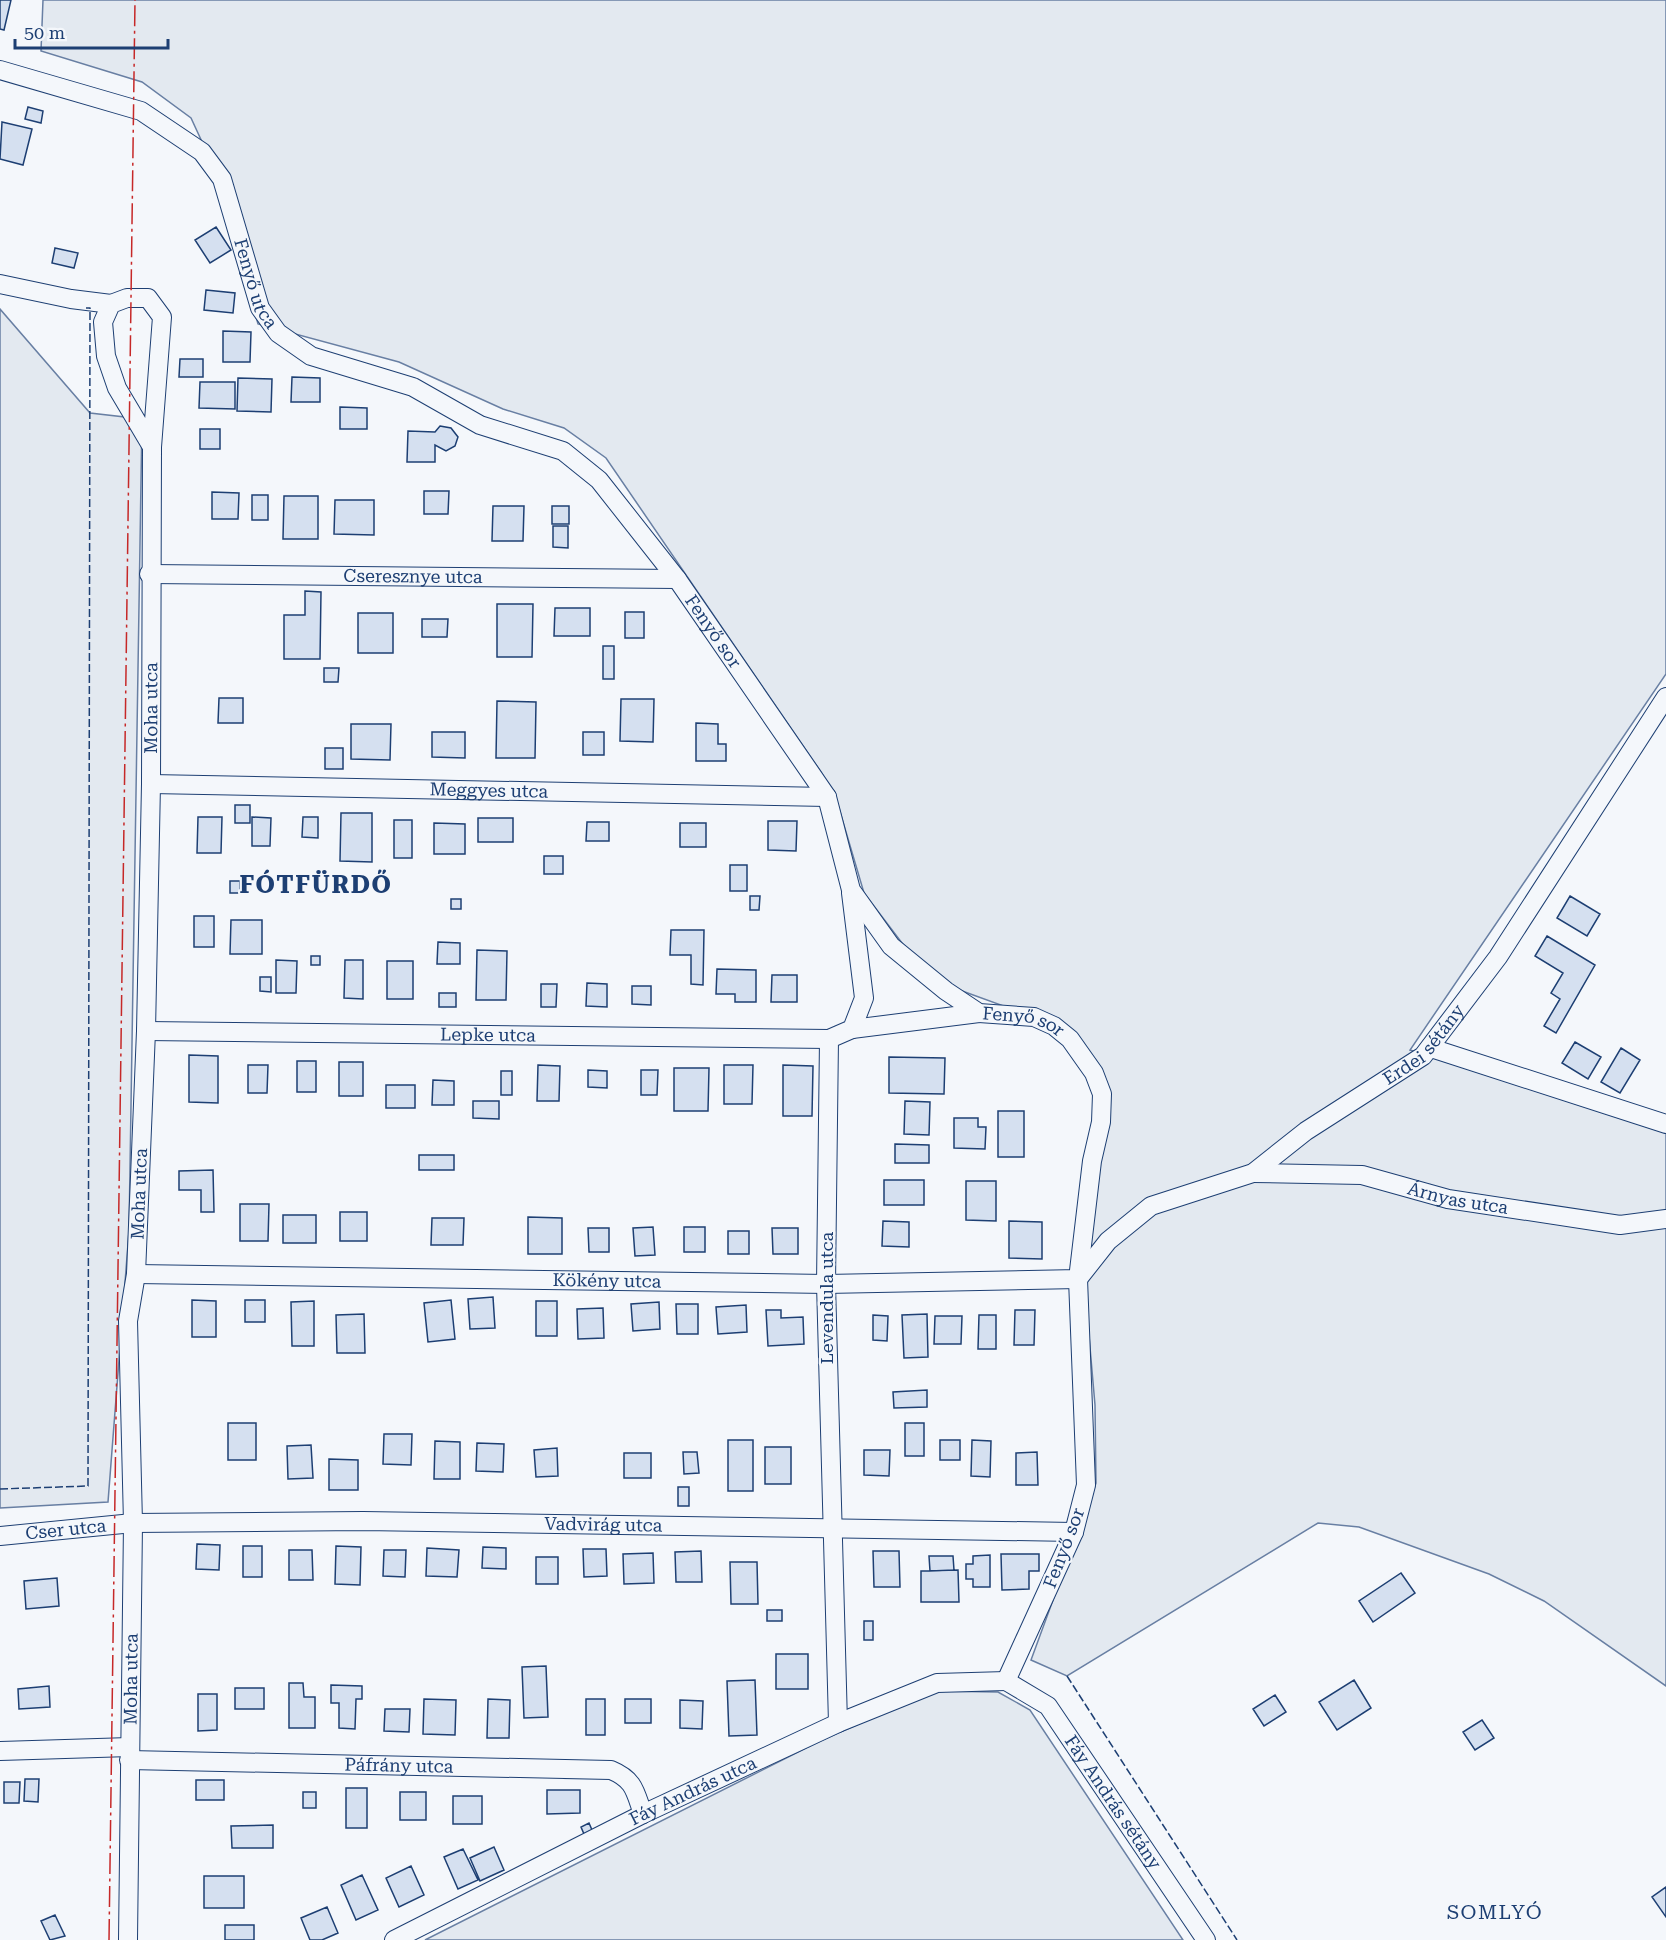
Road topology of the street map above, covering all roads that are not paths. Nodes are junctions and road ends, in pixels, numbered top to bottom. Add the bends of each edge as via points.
1 (0, 70) edge
2 (0, 284) edge
3 (111, 304) junction
4 (152, 447) junction
5 (563, 451) joint
6 (149, 574) junction
7 (677, 579) junction
8 (1666, 697) edge
9 (151, 784) junction
10 (827, 797) junction
11 (851, 890) junction
12 (979, 1013) junction
13 (852, 1029) junction
14 (146, 1031) junction
15 (829, 1039) junction
16 (1431, 1048) junction
17 (1666, 1124) edge
18 (1253, 1173) junction
19 (1666, 1219) edge
20 (136, 1274) junction
21 (1078, 1279) junction
22 (826, 1284) junction
23 (133, 1523) junction
24 (831, 1530) junction
25 (1074, 1532) junction
26 (0, 1536) edge
27 (1006, 1682) junction
28 (838, 1723) junction
29 (0, 1751) edge
30 (129, 1753) junction
31 (643, 1815) junction
32 (128, 1940) edge
33 (394, 1940) edge
34 (1206, 1940) edge

1 - 5 street, Fenyő utca via 141,111 202,152 222,179 260,308 278,333 310,356 413,387 480,424
2 - 3 street
3 - 4 street via 103,322 106,356 117,388
3 - 4 street, Moha utca via 126,298 148,298 162,317
4 - 6 street, Moha utca
5 - 7 street, Fenyő sor via 598,480
6 - 7 street, Cseresznye utca
6 - 9 street, Moha utca
7 - 10 street, Fenyő sor
8 - 16 street, Erdei sétány via 1498,957
9 - 10 street, Meggyes utca
9 - 14 street, Moha utca
10 - 11 street, Fenyő sor
11 - 12 street, Fenyő sor via 891,946
11 - 13 street via 864,998
12 - 13 street
12 - 21 street, Fenyő sor via 1034,1017 1054,1026 1070,1039 1098,1083 1102,1094 1101,1122 1092,1161
13 - 15 street
14 - 15 street, Lepke utca
14 - 20 street, Moha utca
15 - 22 street, Levendula utca
16 - 17 street
16 - 18 street, Erdei sétány via 1306,1131
18 - 19 street, Árnyas utca via 1362,1175 1448,1199 1620,1225
18 - 21 street, Erdei sétány via 1151,1206 1108,1241
20 - 22 street, Kökény utca
20 - 23 street, Moha utca via 128,1321
21 - 22 street, Kökény utca
21 - 25 street, Fenyő sor via 1086,1485
22 - 24 street, Levendula utca
23 - 24 street, Vadvirág utca via 363,1521
23 - 26 street, Cser utca
23 - 30 street, Moha utca
24 - 25 street, Vadvirág utca
24 - 28 street, Levendula utca
25 - 27 street, Fenyő sor
27 - 28 street, Fáy András utca via 937,1683
27 - 34 street, Fáy András sétány via 1048,1706
28 - 31 street, Fáy András utca
29 - 30 street, Páfrány utca
30 - 31 street, Páfrány utca via 612,1770 626,1776
30 - 32 street, Moha utca
31 - 33 street, Fáy András utca

